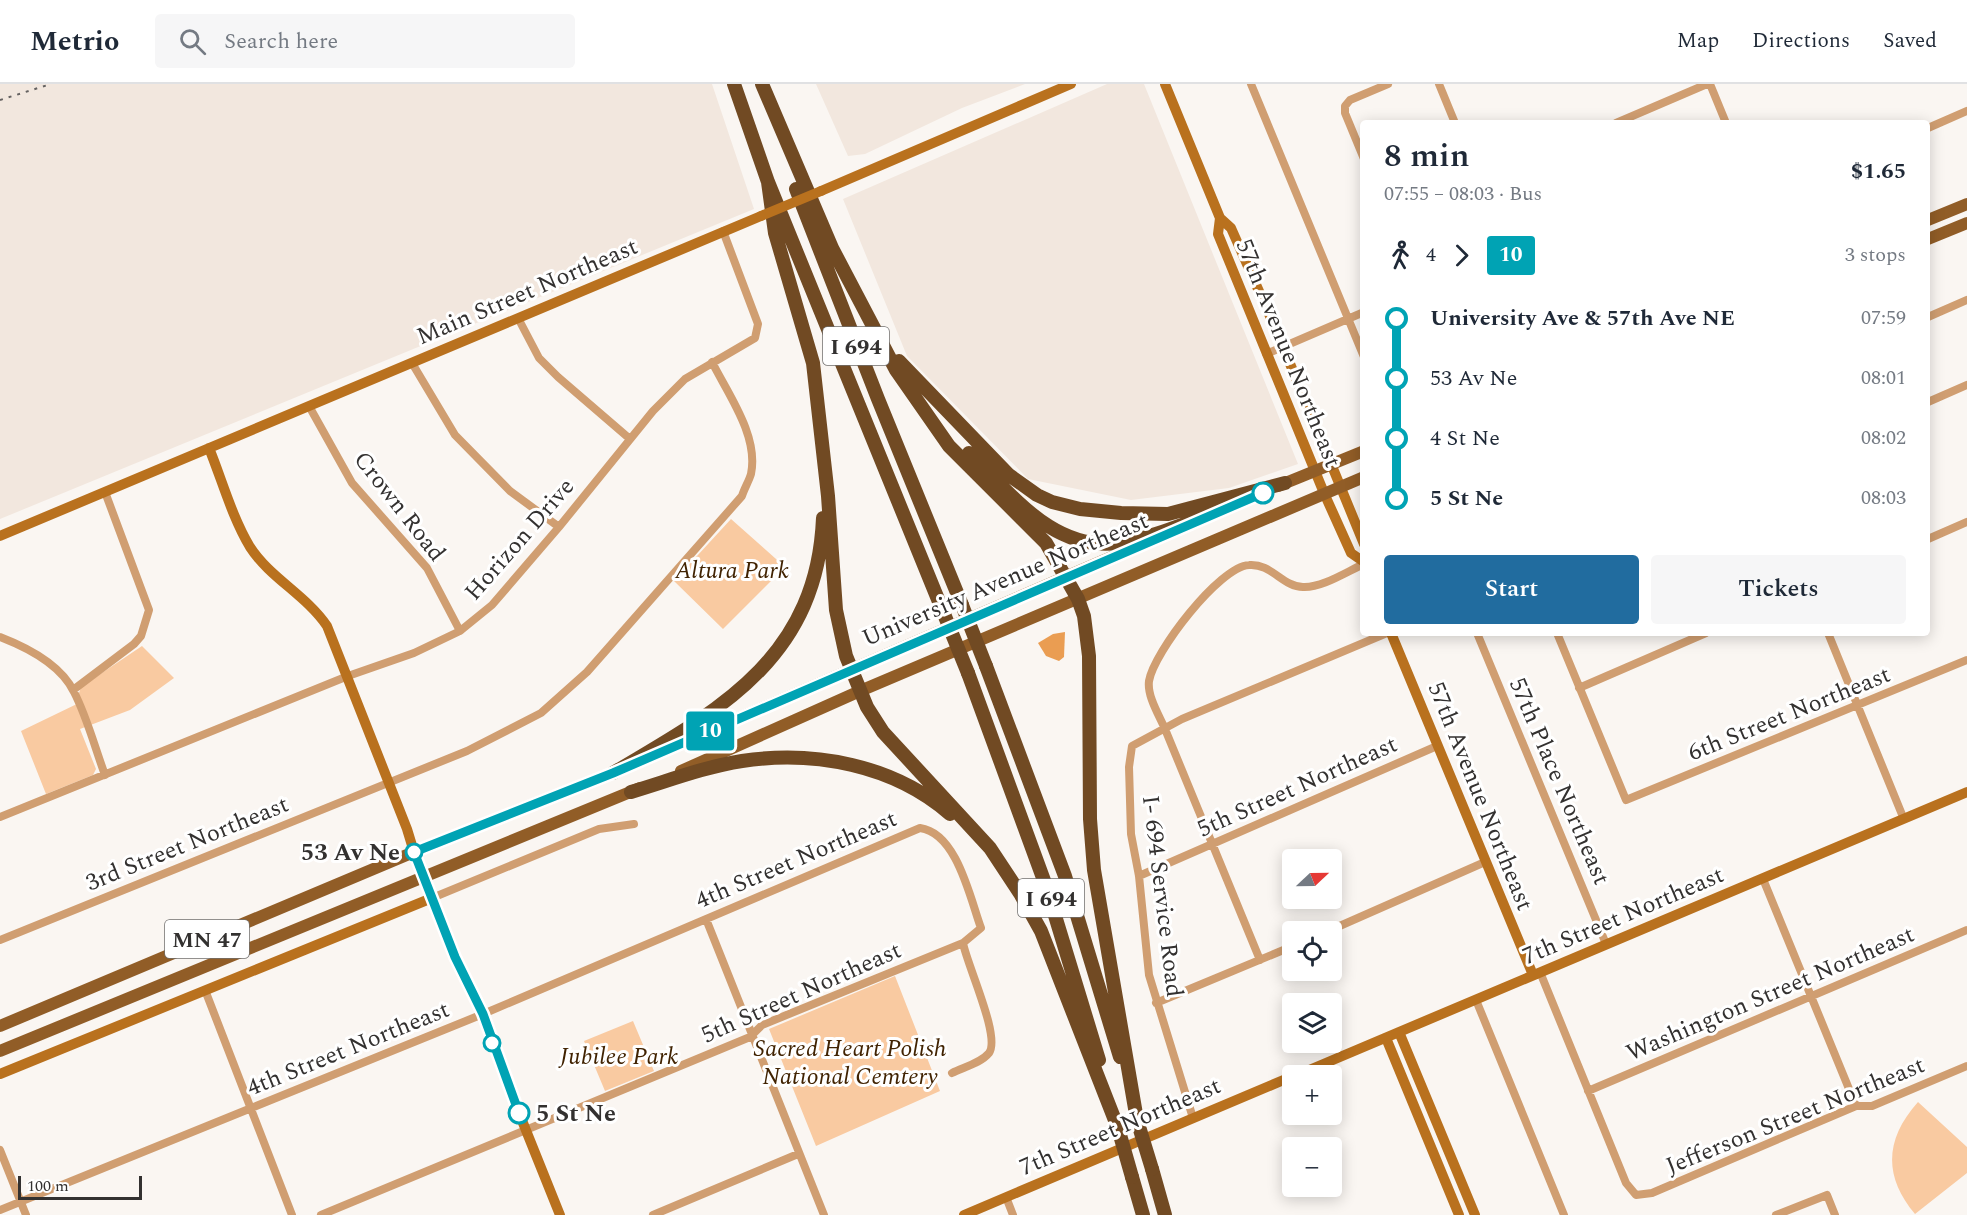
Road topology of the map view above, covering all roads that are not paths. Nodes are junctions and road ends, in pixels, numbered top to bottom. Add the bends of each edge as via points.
1 (734, 84) edge
2 (761, 84) edge
3 (1071, 84) edge
4 (1165, 84) edge
5 (1251, 84) edge
6 (1389, 84) edge
7 (1439, 84) edge
8 (1708, 84) edge
9 (1967, 111) edge
10 (1454, 120) edge
11 (1623, 120) edge
12 (1725, 120) edge
13 (1930, 127) edge
14 (1360, 149) edge
15 (768, 182) junction
16 (1967, 204) edge
17 (1220, 218) junction
18 (1930, 219) edge
19 (1967, 223) edge
20 (723, 231) junction
21 (1930, 238) edge
22 (1967, 300) edge
23 (861, 308) junction
24 (1360, 314) edge
25 (1930, 316) edge
26 (518, 318) junction
27 (1347, 319) junction
28 (1283, 347) junction
29 (1360, 348) edge
30 (1266, 354) junction
31 (712, 362) junction
32 (412, 363) junction
33 (904, 382) junction
34 (1967, 385) edge
35 (1930, 401) edge
36 (309, 406) junction
37 (820, 426) junction
38 (630, 439) junction
39 (209, 448) junction
40 (1360, 453) edge
41 (1332, 465) junction
42 (1314, 471) junction
43 (1360, 479) edge
44 (1285, 483) junction
45 (1342, 486) junction
46 (105, 492) junction
47 (1324, 493) junction
48 (1212, 514) junction
49 (1967, 522) edge
50 (559, 527) junction
51 (1360, 533) edge
52 (0, 536) edge
53 (1930, 537) edge
54 (1360, 560) edge
55 (1360, 565) edge
56 (1067, 576) junction
57 (1078, 599) junction
58 (460, 631) junction
59 (1382, 636) edge
60 (1390, 636) edge
61 (1478, 636) edge
62 (1558, 636) edge
63 (1699, 636) edge
64 (1829, 636) edge
65 (0, 637) edge
66 (1967, 660) edge
67 (850, 668) junction
68 (348, 676) junction
69 (1579, 688) junction
70 (73, 690) junction
71 (860, 691) junction
72 (1858, 706) junction
73 (1165, 729) junction
74 (1437, 746) junction
75 (613, 773) junction
76 (105, 775) junction
77 (389, 782) junction
78 (631, 792) junction
79 (1967, 792) edge
80 (0, 817) edge
81 (1903, 817) junction
82 (634, 824) dead end
83 (1213, 843) junction
84 (414, 852) junction
85 (1485, 862) junction
86 (1005, 869) junction
87 (1138, 876) junction
88 (424, 878) junction
89 (1763, 879) junction
90 (432, 898) junction
91 (706, 919) junction
92 (1342, 925) edge
93 (1967, 930) edge
94 (0, 940) edge
95 (963, 943) junction
96 (1606, 944) junction
97 (1282, 951) edge
98 (1260, 960) junction
99 (1536, 974) junction
100 (206, 990) junction
101 (1812, 996) junction
102 (1476, 1000) junction
103 (1156, 1003) junction
104 (483, 1014) junction
105 (0, 1026) edge
106 (1399, 1032) junction
107 (750, 1036) junction
108 (1386, 1038) junction
109 (0, 1051) edge
110 (1321, 1065) edge
111 (1967, 1066) edge
112 (952, 1073) dead end
113 (0, 1074) edge
114 (1282, 1081) edge
115 (1588, 1091) junction
116 (1856, 1106) junction
117 (251, 1109) junction
118 (1193, 1118) junction
119 (1137, 1120) junction
120 (1118, 1128) junction
121 (526, 1130) junction
122 (0, 1150) edge
123 (1448, 1150) junction
124 (798, 1154) junction
125 (1434, 1156) junction
126 (1006, 1197) junction
127 (21, 1202) junction
128 (0, 1210) edge
129 (26, 1215) edge
130 (292, 1215) edge
131 (321, 1215) edge
132 (560, 1215) edge
133 (652, 1215) edge
134 (824, 1215) edge
135 (964, 1215) edge
136 (1013, 1215) edge
137 (1143, 1215) edge
138 (1165, 1215) edge
139 (1459, 1215) edge
140 (1475, 1215) edge
141 (1564, 1215) edge
142 (1776, 1215) edge
143 (1835, 1215) edge

1 - 15 highway, I 694
2 - 23 highway
2 - 119 highway, I 694, bridge via 839,302 962,605 1065,876
3 - 20 street, Main Street Northeast, bridge
4 - 17 street, 57th Avenue Northeast
5 - 27 street
6 - 14 street via 1345,105
7 - 10 street
8 - 11 street
8 - 12 street
9 - 13 street
15 - 37 highway via 775,233 811,352
15 - 120 highway, I 694, bridge via 968,673 1050,896
16 - 18 main road
17 - 28 street, 57th Avenue Northeast via 1232,228
17 - 30 street, 57th Avenue Northeast via 1218,234
19 - 21 main road
20 - 26 street, Main Street Northeast
20 - 31 street, Horizon Drive via 758,324 754,338
22 - 25 street
23 - 33 highway
23 - 44 highway via 917,382 1004,471 1045,500 1080,509 1157,514 1179,512
24 - 27 street
26 - 32 street, Main Street Northeast
26 - 38 street via 539,358
27 - 28 street
27 - 29 street
28 - 30 street
28 - 41 street, 57th Avenue Northeast
30 - 42 street, 57th Avenue Northeast
31 - 38 street, Horizon Drive via 685,379
31 - 77 street, 3rd Street Northeast via 744,424 750,447 751,474 742,496 587,672 541,713 467,751
32 - 36 street, Main Street Northeast
32 - 50 street via 455,435 510,491
33 - 48 highway via 946,431 1035,517 1066,537 1097,544 1123,543
33 - 56 highway via 949,446 1046,543
34 - 35 street
36 - 39 street, Main Street Northeast
36 - 58 street, Crown Road via 352,483 426,568
37 - 67 highway via 838,627
37 - 75 highway via 824,497 821,540 812,582 795,622 762,669 732,698
38 - 50 street, Horizon Drive
39 - 46 street, Main Street Northeast
39 - 68 street via 251,547 269,569 318,613
40 - 41 main road, University Avenue Northeast / MN 47
41 - 42 main road, University Avenue Northeast / MN 47
41 - 45 street, 57th Avenue Northeast
42 - 44 main road, University Avenue Northeast / MN 47
42 - 47 street, 57th Avenue Northeast
43 - 45 main road, University Avenue Northeast / MN 47
44 - 48 main road, University Avenue Northeast / MN 47
45 - 47 main road, University Avenue Northeast / MN 47
45 - 51 street, 57th Avenue Northeast
46 - 52 street, Main Street Northeast
46 - 70 street via 149,610 141,636 134,644
47 - 54 street, 57th Avenue Northeast via 1351,553
47 - 57 main road, University Avenue Northeast / MN 47
48 - 56 main road, University Avenue Northeast / MN 47
49 - 53 street
50 - 58 street, Horizon Drive via 492,605
55 - 73 street via 1305,588 1260,566 1249,565 1229,574 1174,634 1152,670 1149,690
56 - 57 highway
56 - 67 main road, University Avenue Northeast / MN 47
57 - 71 main road, University Avenue Northeast / MN 47
57 - 119 highway via 1089,656 1094,870
58 - 68 street, Horizon Drive via 414,653
59 - 73 street
60 - 74 street, 57th Avenue Northeast
61 - 96 street, 57th Place Northeast
62 - 69 street
63 - 69 street
64 - 72 street
65 - 70 street via 28,649
66 - 72 street, 6th Street Northeast
67 - 71 highway
67 - 75 main road, University Avenue Northeast / MN 47
68 - 76 street, Horizon Drive
68 - 77 street
69 - 72 street, 6th Street Northeast via 1626,800
70 - 76 street
71 - 78 main road, University Avenue Northeast / MN 47
71 - 86 highway via 891,742 982,838
72 - 81 street
73 - 83 street
73 - 87 street, I- 694 Service Road via 1132,746 1131,834
74 - 83 street, 5th Street Northeast
74 - 85 street, 57th Avenue Northeast
75 - 84 main road, University Avenue Northeast / MN 47
76 - 80 street, Horizon Drive
77 - 84 street
77 - 94 street, 3rd Street Northeast
78 - 86 highway via 747,761 792,757 844,763 894,779 932,800 976,837
78 - 88 main road, University Avenue Northeast / MN 47
79 - 81 street, 7th Street Northeast
81 - 89 street, 7th Street Northeast
82 - 90 street via 599,829
83 - 87 street, 5th Street Northeast
83 - 98 street
84 - 88 street
84 - 105 main road, University Avenue Northeast / MN 47
85 - 92 street
85 - 99 street, 57th Avenue Northeast
86 - 120 highway via 1041,931
87 - 103 street, I- 694 Service Road via 1149,975
88 - 90 street
88 - 109 main road, University Avenue Northeast / MN 47
89 - 96 street, 7th Street Northeast
89 - 101 street
90 - 100 street
90 - 104 street
91 - 95 street, 4th Street Northeast via 920,828 941,837 963,877 981,928
91 - 104 street, 4th Street Northeast
91 - 107 street via 750,1024
93 - 101 street, Washington Street Northeast
95 - 107 street, 5th Street Northeast via 762,1025
95 - 112 street via 992,1034 991,1051 984,1059
96 - 99 street, 7th Street Northeast
97 - 98 street
98 - 103 street
99 - 102 street, 7th Street Northeast
99 - 115 street
100 - 113 street
100 - 117 street
101 - 115 street, Washington Street Northeast
101 - 116 street
102 - 106 street, 7th Street Northeast
102 - 141 street
103 - 118 street, I- 694 Service Road
104 - 117 street, 4th Street Northeast
104 - 121 street
106 - 108 street, 7th Street Northeast
106 - 123 street
107 - 121 street, 5th Street Northeast
107 - 124 street
108 - 110 street, 7th Street Northeast
108 - 125 street
111 - 116 street, Jefferson Street Northeast via 1872,1106
114 - 118 street, 7th Street Northeast
115 - 116 street, Jefferson Street Northeast via 1626,1183 1636,1195 1652,1193
117 - 127 street, 4th Street Northeast
117 - 130 street
118 - 126 street, 7th Street Northeast
119 - 138 highway, I 694, bridge
120 - 137 highway, I 694, bridge
121 - 131 street, 5th Street Northeast
121 - 132 street
122 - 127 street
123 - 125 street
123 - 140 street
124 - 133 street
124 - 134 street
125 - 139 street
126 - 135 street, 7th Street Northeast
126 - 136 street
127 - 128 street, 4th Street Northeast
127 - 129 street
142 - 143 street via 1827,1195

